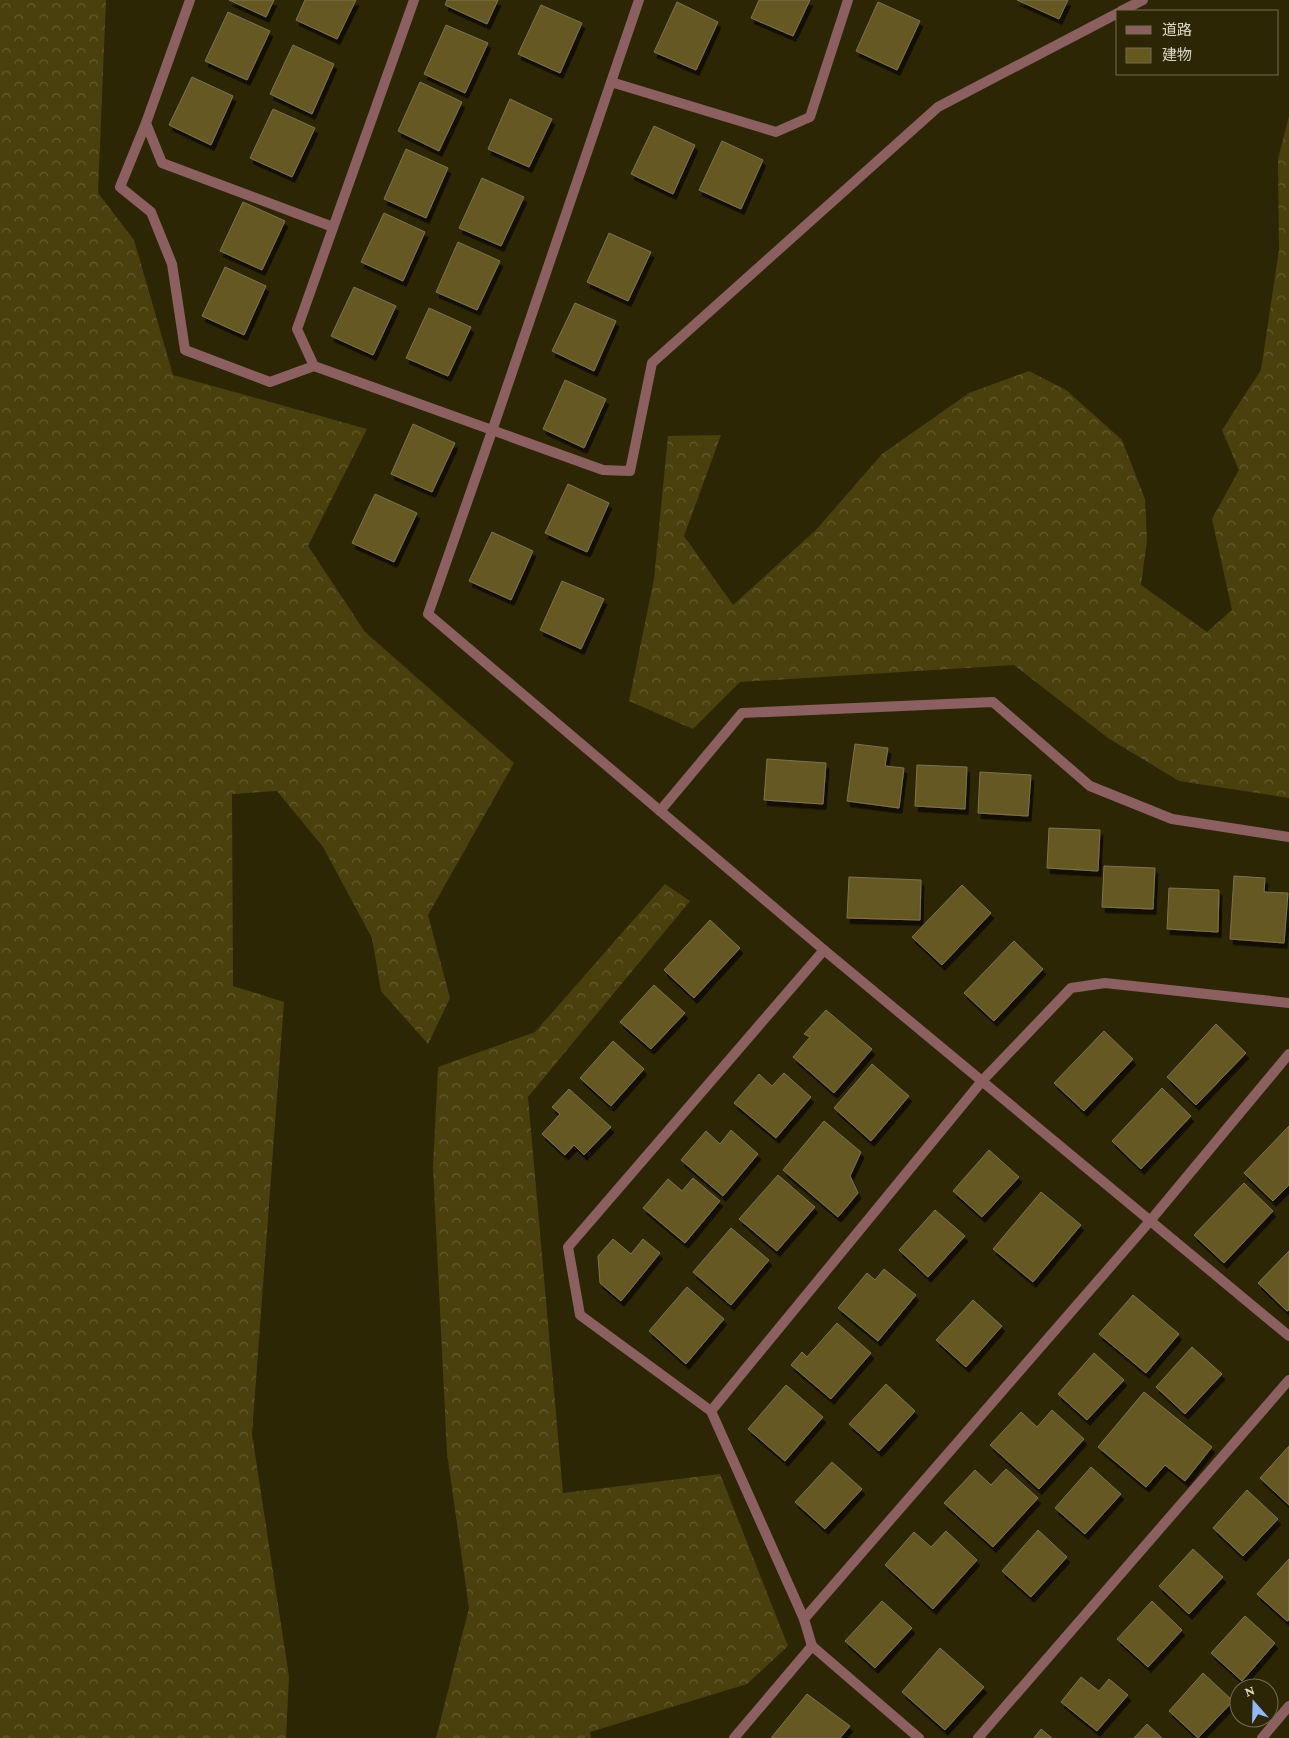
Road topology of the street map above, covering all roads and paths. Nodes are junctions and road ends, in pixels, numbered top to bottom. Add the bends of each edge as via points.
1 (190, 0) edge
2 (414, 0) edge
3 (639, 0) edge
4 (848, 0) edge
5 (1143, 0) edge
6 (1123, 10) edge
7 (1116, 14) edge
8 (611, 82) junction
9 (146, 123) junction
10 (334, 227) junction
11 (314, 366) junction
12 (492, 431) junction
13 (660, 811) junction
14 (1289, 837) edge
15 (824, 950) junction
16 (1289, 1002) edge
17 (1289, 1054) edge
18 (982, 1081) junction
19 (1150, 1221) junction
20 (1289, 1336) edge
21 (1289, 1380) edge
22 (711, 1411) junction
23 (804, 1620) junction
24 (812, 1646) junction
25 (1289, 1706) edge
26 (734, 1738) edge
27 (919, 1738) edge
28 (978, 1738) edge
29 (1262, 1738) edge

1 - 9 street
2 - 10 street
3 - 8 street
4 - 8 street via 810,117 776,132
5 - 6 street
7 - 12 street via 938,108 652,363 630,471 602,470
8 - 12 street
9 - 10 street via 162,163
9 - 11 street via 120,187 150,212 172,264 185,350 270,382
10 - 11 street via 297,329
11 - 12 street
12 - 13 street via 428,614
13 - 14 street via 742,713 993,702 1090,786 1172,819
13 - 15 street
15 - 18 street
15 - 22 street via 568,1246 580,1315
16 - 18 street via 1105,983 1071,988
17 - 19 street
18 - 19 street
18 - 22 street
19 - 20 street
19 - 23 street
21 - 28 street
22 - 23 street
23 - 24 street
24 - 26 street
24 - 27 street
25 - 29 street

